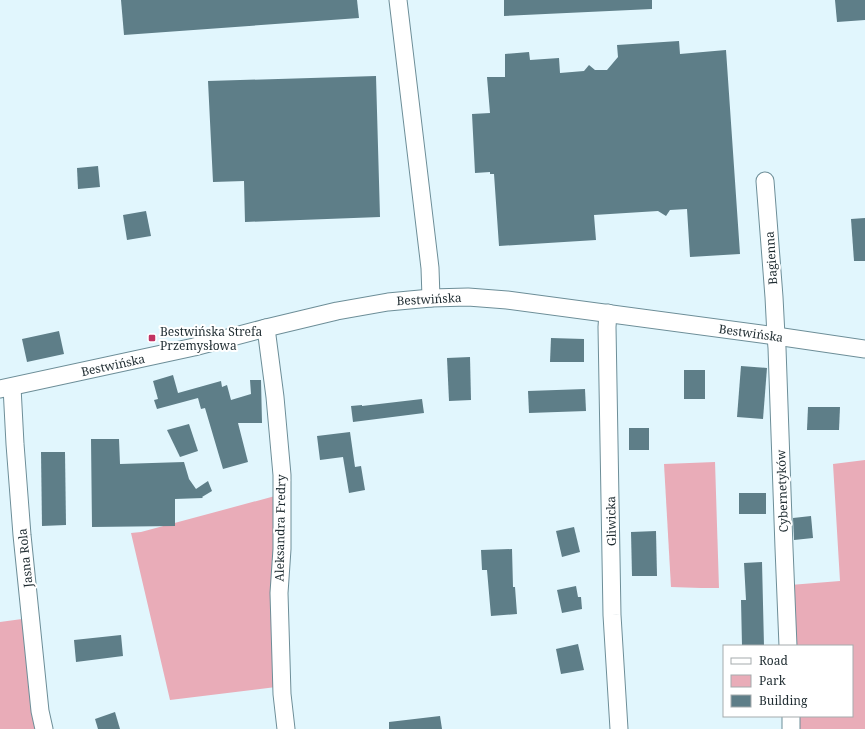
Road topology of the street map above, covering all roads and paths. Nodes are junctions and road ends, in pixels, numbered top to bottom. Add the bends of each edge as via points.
1 (398, 0) edge
2 (765, 181) dead end
3 (431, 298) junction
4 (608, 313) junction
5 (266, 328) junction
6 (776, 336) junction
7 (865, 349) edge
8 (6, 388) edge
9 (788, 645) edge
10 (791, 717) edge
11 (44, 729) edge
12 (286, 729) edge
13 (618, 729) edge
14 (791, 729) edge

1 - 3 street via 430,268
2 - 6 street, Bagienna
3 - 4 street, Bestwińska via 507,300
3 - 5 street, Bestwińska via 336,311
4 - 6 street, Bestwińska
4 - 13 street, Gliwicka via 612,616
5 - 8 street, Bestwińska via 194,347
5 - 12 street, Aleksandra Fredry via 282,474 279,593 282,694
6 - 7 street, Bestwińska
6 - 9 street, Cybernetyków
8 - 11 street, Jasna Rola via 15,444 22,535
10 - 14 street

